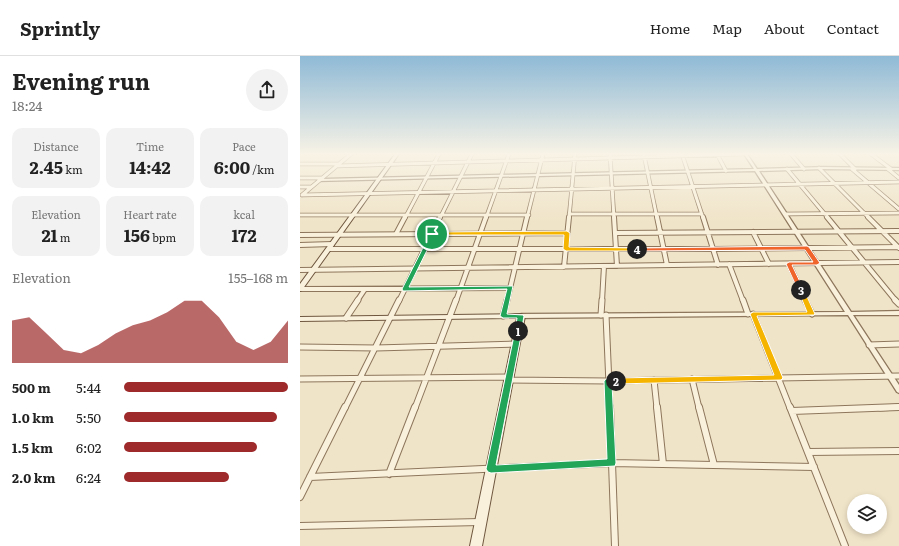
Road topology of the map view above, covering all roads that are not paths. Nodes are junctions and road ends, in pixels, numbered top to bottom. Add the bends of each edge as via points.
1 (501, 176) edge
2 (323, 177) edge
3 (381, 177) edge
4 (460, 177) junction
5 (465, 177) edge
6 (538, 177) edge
7 (574, 177) edge
8 (611, 177) edge
9 (648, 177) edge
10 (690, 177) edge
11 (761, 177) edge
12 (794, 177) edge
13 (827, 177) edge
14 (862, 177) edge
15 (300, 178) edge
16 (426, 178) junction
17 (320, 179) junction
18 (379, 180) junction
19 (899, 182) edge
20 (869, 183) junction
21 (800, 184) junction
22 (834, 184) junction
23 (766, 185) junction
24 (300, 187) edge
25 (311, 187) junction
26 (694, 187) junction
27 (612, 188) junction
28 (650, 188) junction
29 (572, 189) junction
30 (535, 190) junction
31 (496, 191) junction
32 (419, 192) junction
33 (453, 192) junction
34 (369, 194) junction
35 (301, 195) edge
36 (899, 209) edge
37 (614, 213) junction
38 (864, 213) junction
39 (899, 213) edge
40 (569, 214) junction
41 (656, 214) junction
42 (702, 214) junction
43 (785, 214) junction
44 (824, 214) junction
45 (300, 215) edge
46 (354, 215) junction
47 (406, 215) junction
48 (442, 215) junction
49 (487, 215) junction
50 (529, 215) junction
51 (838, 231) junction
52 (882, 231) junction
53 (899, 231) edge
54 (753, 232) junction
55 (796, 232) junction
56 (480, 233) junction
57 (567, 233) junction
58 (615, 233) junction
59 (660, 233) junction
60 (708, 233) junction
61 (396, 234) junction
62 (432, 234) junction
63 (524, 234) junction
64 (300, 235) edge
65 (339, 235) junction
66 (300, 245) edge
67 (330, 247) junction
68 (851, 247) junction
69 (898, 247) edge
70 (761, 248) junction
71 (807, 248) junction
72 (425, 249) junction
73 (474, 249) junction
74 (520, 249) junction
75 (566, 249) junction
76 (616, 249) junction
77 (663, 249) junction
78 (713, 249) junction
79 (899, 262) edge
80 (817, 263) junction
81 (864, 263) junction
82 (729, 264) junction
83 (769, 264) junction
84 (789, 264) junction
85 (667, 265) junction
86 (718, 265) junction
87 (604, 266) junction
88 (617, 266) junction
89 (516, 267) junction
90 (564, 267) junction
91 (467, 268) junction
92 (415, 269) junction
93 (300, 270) edge
94 (314, 270) junction
95 (301, 287) edge
96 (510, 288) junction
97 (366, 289) junction
98 (405, 289) junction
99 (460, 289) junction
100 (899, 304) edge
101 (899, 313) edge
102 (751, 314) junction
103 (812, 314) junction
104 (849, 314) junction
105 (603, 315) junction
106 (503, 316) junction
107 (521, 316) junction
108 (450, 317) junction
109 (346, 318) junction
110 (391, 318) junction
111 (300, 319) edge
112 (516, 344) junction
113 (869, 344) junction
114 (899, 344) edge
115 (438, 346) junction
116 (300, 347) edge
117 (376, 348) junction
118 (890, 376) junction
119 (899, 376) edge
120 (425, 378) junction
121 (509, 378) junction
122 (779, 378) junction
123 (300, 379) edge
124 (360, 379) junction
125 (654, 380) junction
126 (692, 380) junction
127 (608, 381) junction
128 (899, 390) edge
129 (899, 407) edge
130 (792, 411) junction
131 (899, 451) edge
132 (808, 452) junction
133 (612, 463) junction
134 (663, 464) junction
135 (714, 465) junction
136 (814, 467) junction
137 (491, 469) junction
138 (389, 474) junction
139 (310, 477) junction
140 (300, 497) edge
141 (480, 522) junction
142 (300, 526) edge
143 (476, 546) edge
144 (615, 546) edge
145 (845, 546) edge

1 - 31 street
2 - 17 street
3 - 18 main road
4 - 5 street
4 - 16 street
4 - 33 street
6 - 30 street
7 - 29 street
8 - 27 street
9 - 28 street
10 - 26 street
11 - 23 street
12 - 21 street
13 - 22 street
14 - 20 street
15 - 17 street
16 - 18 street
16 - 32 street
17 - 18 street
17 - 25 street
18 - 34 main road
19 - 20 street
20 - 22 street
20 - 36 street
21 - 22 street
21 - 23 street
21 - 44 street
22 - 38 street
23 - 26 street
23 - 43 street
24 - 25 street
25 - 35 street
26 - 28 street
26 - 42 street
27 - 28 street
27 - 29 street
27 - 37 street
28 - 41 street
29 - 30 street
29 - 40 street
30 - 31 street
30 - 50 street
31 - 33 street
31 - 49 street
32 - 33 street
32 - 34 street
32 - 47 street
33 - 48 street
34 - 35 street
34 - 46 main road
37 - 40 street
37 - 41 street
37 - 58 street
38 - 39 street
38 - 44 street
38 - 52 street
40 - 57 street
41 - 42 street
41 - 59 street
42 - 60 street
43 - 44 street
43 - 55 street
44 - 51 street
45 - 46 street
46 - 47 street
46 - 65 main road
47 - 48 street
47 - 61 street
48 - 49 street
48 - 62 street
49 - 50 street
49 - 56 street
50 - 63 street
51 - 52 street
51 - 55 street
51 - 68 street
52 - 53 street
52 - 69 street
54 - 55 street
54 - 60 street
54 - 70 street
55 - 71 street
56 - 62 street
56 - 63 street
56 - 73 street
57 - 63 street
57 - 75 street
58 - 59 street
58 - 76 street
59 - 60 street
59 - 77 street
60 - 78 street
61 - 62 street
61 - 65 street
62 - 72 street
63 - 74 street
64 - 65 street
65 - 67 main road
66 - 67 street
67 - 72 street
67 - 94 main road
68 - 69 street
68 - 71 street
68 - 81 street
70 - 71 street
70 - 78 street
70 - 83 street
71 - 80 street
72 - 73 street
72 - 92 street
73 - 74 street
73 - 91 street
74 - 75 street
74 - 89 street
75 - 76 street
75 - 90 street
76 - 77 street
76 - 88 street
77 - 78 street
77 - 85 street
78 - 86 street
79 - 81 street
80 - 81 street
80 - 84 street
80 - 104 street
81 - 100 street
82 - 83 street
82 - 86 street
82 - 102 street
83 - 84 street
84 - 103 street
85 - 86 street
85 - 88 street
87 - 88 street
87 - 90 street
87 - 105 street
89 - 90 street
89 - 91 street
89 - 96 street
91 - 92 street
91 - 99 street
92 - 94 street
92 - 98 street
93 - 94 street
94 - 95 main road
95 - 97 street
96 - 99 street
96 - 106 street
97 - 98 street
97 - 109 street
98 - 99 street
98 - 110 street
99 - 108 street
101 - 104 street
102 - 103 street
102 - 105 street
102 - 122 street
103 - 104 street
104 - 113 street
105 - 107 street
105 - 127 street
106 - 107 main road
106 - 108 main road
107 - 112 main road
108 - 110 main road
108 - 115 street
109 - 110 main road
109 - 111 main road
110 - 117 street
112 - 115 street
112 - 121 main road
113 - 114 street
113 - 118 street
115 - 117 street
115 - 120 street
116 - 117 street
117 - 124 street
118 - 119 street
118 - 122 street
118 - 128 street
120 - 121 street
120 - 124 street
120 - 138 street
121 - 127 street
121 - 137 main road
122 - 126 street
122 - 130 street
123 - 124 street
124 - 139 street
125 - 126 street
125 - 127 street
125 - 134 street
126 - 135 street
127 - 133 street
129 - 130 street
130 - 132 street
131 - 132 street
132 - 136 street
133 - 134 street
133 - 137 street
133 - 144 street
134 - 135 street
135 - 136 street
136 - 145 street
137 - 138 street
137 - 141 main road
138 - 139 street
139 - 140 street
141 - 142 street
141 - 143 main road

